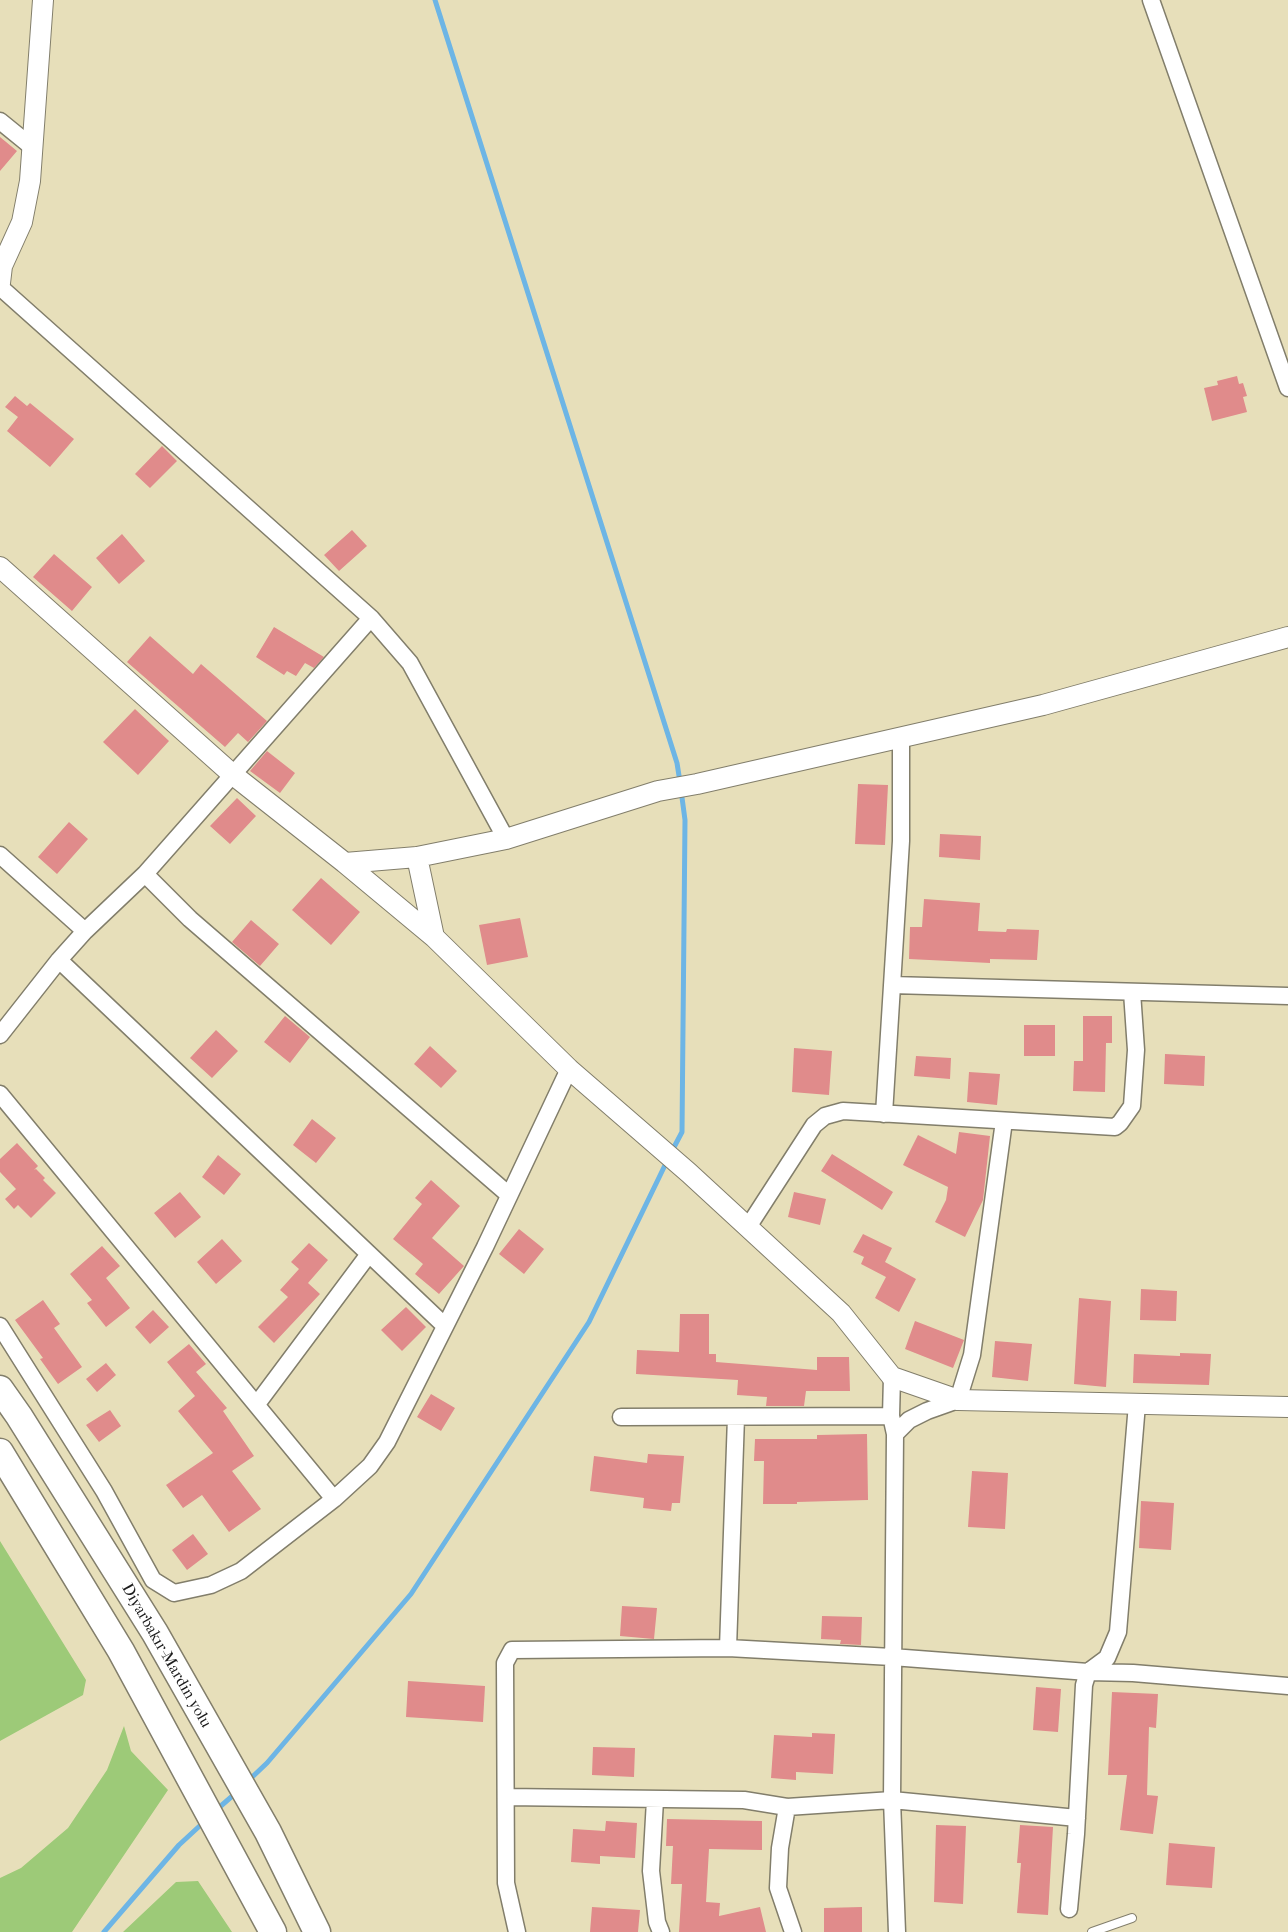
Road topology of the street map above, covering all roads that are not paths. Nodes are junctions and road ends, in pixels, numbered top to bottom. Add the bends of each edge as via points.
1 (43, 0) edge
2 (1151, 0) edge
3 (0, 122) edge
4 (32, 147) junction
5 (0, 276) edge
6 (1288, 388) edge
7 (0, 567) edge
8 (371, 618) junction
9 (1288, 637) edge
10 (901, 738) junction
11 (232, 774) junction
12 (506, 839) junction
13 (0, 855) edge
14 (416, 857) junction
15 (345, 863) junction
16 (145, 874) junction
17 (86, 931) junction
18 (434, 937) junction
19 (59, 960) junction
20 (892, 985) junction
21 (1132, 992) junction
22 (1288, 996) edge
23 (0, 1035) edge
24 (569, 1069) junction
25 (0, 1094) edge
26 (884, 1114) junction
27 (1004, 1121) junction
28 (509, 1195) junction
29 (748, 1227) junction
30 (369, 1254) junction
31 (0, 1326) edge
32 (445, 1326) junction
33 (892, 1377) junction
34 (0, 1389) edge
35 (958, 1400) junction
36 (257, 1404) junction
37 (1137, 1404) junction
38 (1288, 1407) edge
39 (891, 1416) junction
40 (736, 1417) junction
41 (621, 1418) dead end
42 (895, 1434) junction
43 (0, 1452) edge
44 (334, 1499) junction
45 (728, 1648) junction
46 (892, 1657) junction
47 (1088, 1672) junction
48 (1288, 1686) edge
49 (506, 1797) junction
50 (655, 1800) junction
51 (892, 1800) junction
52 (787, 1807) junction
53 (1077, 1818) junction
54 (1069, 1909) dead end
55 (1132, 1918) dead end
56 (273, 1932) edge
57 (317, 1932) edge
58 (517, 1932) edge
59 (661, 1932) edge
60 (793, 1932) edge
61 (896, 1932) edge
62 (1092, 1932) edge

1 - 4 street
2 - 6 street
3 - 4 street
4 - 5 street via 30,182 22,222
5 - 8 street
7 - 11 street
8 - 11 street
8 - 12 street via 410,663
9 - 10 street via 1043,706
10 - 12 street via 658,791
10 - 20 street via 901,841
11 - 15 street
11 - 16 street
12 - 14 street
13 - 17 street
14 - 15 street
14 - 18 street
15 - 18 street
16 - 17 street
16 - 28 street via 190,919
17 - 19 street
18 - 24 street
19 - 23 street
19 - 30 street
20 - 21 street
20 - 26 street
21 - 22 street
21 - 27 street via 1136,1050 1132,1106 1120,1123 1115,1127 1100,1127
24 - 28 street
24 - 29 street
25 - 36 street
26 - 27 street
26 - 29 street via 843,1111 825,1116 814,1125
27 - 35 street via 972,1355
28 - 32 street
29 - 33 street via 841,1313
30 - 32 street
30 - 36 street
31 - 44 street via 104,1491 153,1580 174,1593 211,1585 241,1570
32 - 44 street via 387,1442 370,1466
33 - 35 street
33 - 39 street
34 - 57 highway, Diyarbakır-Mardin yolu via 155,1633 268,1832
35 - 37 street
35 - 42 street via 909,1420
36 - 44 street
37 - 38 street
37 - 47 street via 1118,1632 1107,1658
39 - 40 street
39 - 42 street
40 - 41 street
40 - 45 street
42 - 46 street
43 - 56 highway via 122,1651
45 - 46 street
45 - 49 street via 512,1650 505,1664
46 - 47 street
46 - 51 street
47 - 48 street
47 - 53 street via 1084,1685
49 - 50 street
49 - 58 street via 506,1883
50 - 52 street via 744,1800
50 - 59 street via 651,1871
51 - 52 street
51 - 53 street
51 - 61 street
52 - 60 street via 778,1888
53 - 54 street
55 - 62 lane

